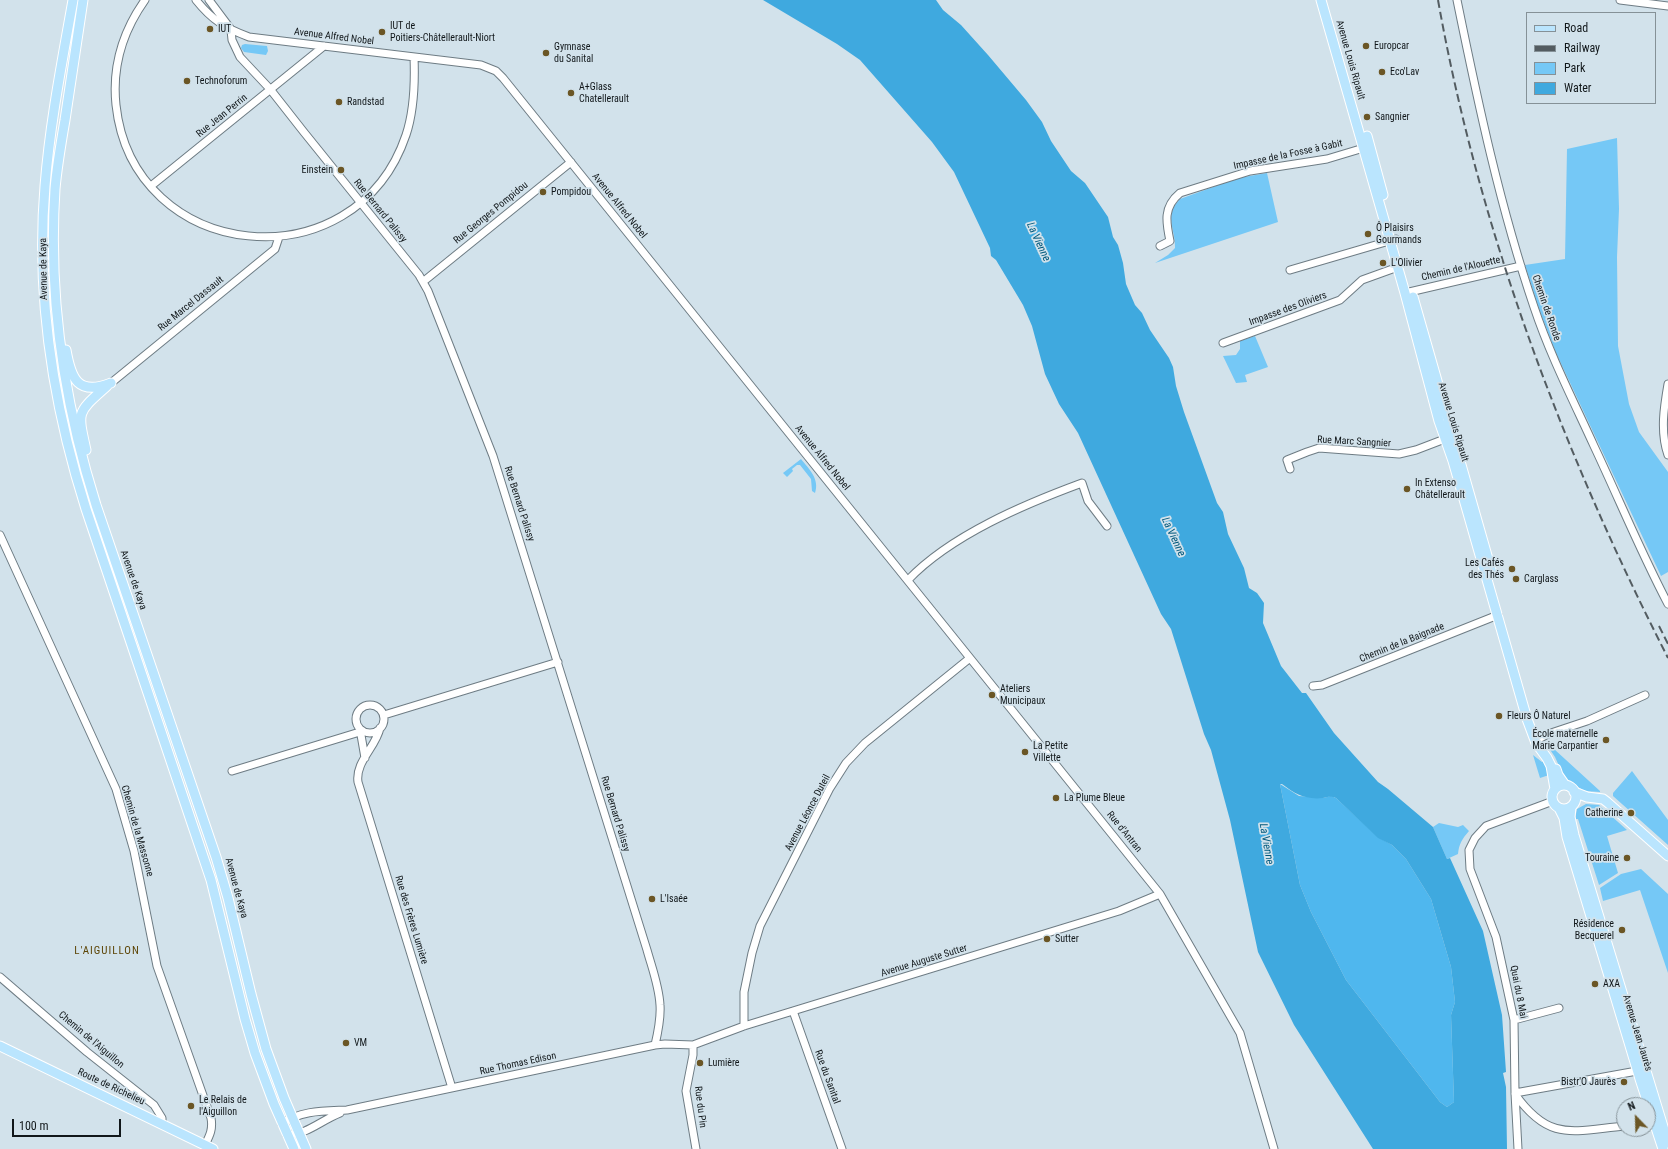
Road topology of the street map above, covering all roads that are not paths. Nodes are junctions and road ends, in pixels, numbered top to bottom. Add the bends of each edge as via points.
1 (73, 0) edge
2 (83, 0) edge
3 (145, 0) edge
4 (196, 0) edge
5 (209, 0) edge
6 (1321, 0) edge
7 (1328, 0) edge
8 (1457, 0) edge
9 (1620, 0) edge
10 (1668, 6) edge
11 (231, 30) junction
12 (324, 46) junction
13 (414, 57) junction
14 (270, 89) junction
15 (1367, 147) junction
16 (571, 162) junction
17 (151, 186) junction
18 (56, 187) junction
19 (361, 202) junction
20 (279, 237) junction
21 (1393, 240) junction
22 (1160, 246) dead end
23 (1521, 266) junction
24 (1398, 268) junction
25 (1290, 270) dead end
26 (424, 281) junction
27 (1408, 292) junction
28 (1223, 343) dead end
29 (111, 383) junction
30 (1668, 384) edge
31 (1450, 437) junction
32 (1666, 441) edge
33 (1668, 455) edge
34 (1290, 469) dead end
35 (99, 513) junction
36 (1107, 526) dead end
37 (0, 535) edge
38 (894, 564) joint
39 (908, 580) junction
40 (1668, 604) edge
41 (1498, 615) junction
42 (970, 658) junction
43 (558, 662) junction
44 (1313, 686) dead end
45 (1645, 695) dead end
46 (384, 716) junction
47 (380, 728) junction
48 (362, 731) junction
49 (1537, 740) junction
50 (365, 758) junction
51 (232, 771) dead end
52 (1565, 786) junction
53 (1555, 789) junction
54 (1574, 792) junction
55 (1593, 798) junction
56 (1556, 804) junction
57 (1573, 805) junction
58 (1668, 856) edge
59 (1160, 894) junction
60 (0, 977) edge
61 (1559, 1008) dead end
62 (793, 1012) junction
63 (1514, 1020) junction
64 (744, 1026) junction
65 (655, 1045) junction
66 (693, 1045) junction
67 (0, 1046) edge
68 (1638, 1071) junction
69 (452, 1088) junction
70 (1515, 1093) junction
71 (347, 1110) junction
72 (291, 1117) junction
73 (162, 1123) junction
74 (282, 1124) junction
75 (1616, 1127) edge
76 (1658, 1127) edge
77 (299, 1134) junction
78 (287, 1135) junction
79 (1668, 1143) edge
80 (209, 1147) edge
81 (293, 1148) edge
82 (306, 1149) edge
83 (696, 1149) edge
84 (842, 1149) edge
85 (1274, 1149) edge
86 (1518, 1149) edge
87 (1663, 1149) edge

1 - 74 main road, Avenue de Kaya via 51,132 43,210 46,316 59,406 71,460 86,509 212,880 245,1019
2 - 18 main road, Avenue de Kaya
3 - 17 street via 122,43 117,66 116,96 120,126 129,151
4 - 11 street, Avenue Alfred Nobel via 212,19
5 - 11 street
6 - 15 main road, Avenue Louis Ripault
7 - 15 main road, Avenue Louis Ripault
8 - 23 street, Chemin de Ronde via 1491,156
9 - 10 street
11 - 12 street, Avenue Alfred Nobel via 249,37
11 - 14 street, Rue Bernard Palissy via 232,40 240,57
12 - 13 street, Avenue Alfred Nobel
12 - 14 street, Rue Jean Perrin
13 - 16 street, Avenue Alfred Nobel via 481,65 496,71
13 - 19 street via 413,94 407,134 388,173
14 - 17 street, Rue Jean Perrin
14 - 19 street, Rue Bernard Palissy
15 - 21 main road, Avenue Louis Ripault
15 - 22 street, Impasse de la Fosse à Gabit via 1327,159 1250,171 1180,193 1172,200 1168,212 1166,224 1170,242
16 - 26 street, Rue Georges Pompidou
16 - 38 street, Avenue Alfred Nobel
17 - 20 street via 184,214 207,226 239,235
18 - 29 main road via 62,322 70,371 78,382 87,387 99,388
18 - 35 main road, Avenue de Kaya via 54,265 59,341 76,437
19 - 20 street via 331,222 301,233
19 - 26 street, Rue Bernard Palissy
20 - 29 street, Rue Marcel Dassault via 275,249
21 - 24 main road, Avenue Louis Ripault
21 - 25 street
21 - 27 main road, Avenue Louis Ripault
23 - 27 street, Chemin de l'Alouette
23 - 40 street, Chemin de Ronde via 1546,340
24 - 27 main road, Avenue Louis Ripault
24 - 28 street, Impasse des Oliviers via 1362,280 1340,300
26 - 43 street, Rue Bernard Palissy via 484,432
27 - 31 main road, Avenue Louis Ripault via 1440,420
29 - 35 main road via 88,403 80,417
30 - 32 street via 1663,418
31 - 34 street, Rue Marc Sangnier via 1399,454 1315,449 1287,460
31 - 41 main road, Avenue Louis Ripault
31 - 49 main road, Avenue Louis Ripault
32 - 33 street
35 - 72 main road, Avenue de Kaya via 216,857 259,1026
36 - 39 street via 1088,501 1082,483 1034,502 966,536 927,563
37 - 80 street, Chemin de la Massonne via 116,789 134,851 158,966 211,1118
38 - 39 street, Rue d'Antran
39 - 42 street, Rue d'Antran
41 - 44 street, Chemin de la Baignade via 1322,685
41 - 49 main road, Avenue Louis Ripault
42 - 59 street, Rue d'Antran
42 - 64 street, Avenue Léonce Duteil via 865,743 846,763 830,788 760,926 744,992
43 - 46 street
43 - 65 street, Rue Bernard Palissy via 657,985 660,1005
45 - 49 street
46 - 47 street
46 - 48 street via 374,706 362,708 356,720
47 - 48 street via 370,733
47 - 50 street, Rue des Frères Lumière
48 - 50 street
48 - 51 street
49 - 52 main road, Avenue Louis Ripault via 1552,760
49 - 53 main road, Avenue Louis Ripault via 1549,762
50 - 69 street, Rue des Frères Lumière via 358,773 358,782
52 - 53 main road
52 - 54 main road
53 - 56 main road via 1552,795
54 - 55 main road
54 - 57 main road
55 - 57 main road
55 - 58 main road via 1607,802
56 - 57 main road via 1564,809
56 - 63 street, Quai du 8 Mai via 1486,826 1468,850 1470,869 1494,928
56 - 68 main road, Avenue Jean Jaurès via 1564,818 1567,837
57 - 76 main road, Avenue Jean Jaurès via 1570,817 1572,828
59 - 62 street, Avenue Auguste Sutter via 1119,911
59 - 85 street, Rue d'Antran via 1240,1032
60 - 73 street, Chemin de l'Aiguillon via 87,1052 154,1105 162,1118
61 - 63 street
62 - 64 street, Avenue Auguste Sutter
62 - 84 street, Rue du Sanital
63 - 70 street, Quai du 8 Mai
64 - 66 street, Avenue Auguste Sutter
65 - 66 street, Rue Thomas Edison
65 - 69 street, Rue Thomas Edison
66 - 83 street, Rue du Pin via 686,1091
67 - 73 main road, Route de Richelieu
68 - 70 street
68 - 76 main road, Avenue Jean Jaurès
69 - 71 street, Rue Thomas Edison
70 - 75 street via 1530,1113 1552,1128 1570,1131
70 - 86 street, Quai du 8 Mai
71 - 72 street, Rue Thomas Edison
71 - 77 street, Rue Thomas Edison via 326,1118
72 - 74 street, Rue Thomas Edison
72 - 77 main road, Avenue de Kaya
73 - 80 main road, Route de Richelieu
74 - 78 main road, Avenue de Kaya
76 - 79 main road, Avenue Jean Jaurès
76 - 87 main road, Avenue Jean Jaurès
77 - 78 street, Rue Thomas Edison
77 - 82 main road, Avenue de Kaya
78 - 81 main road, Avenue de Kaya

